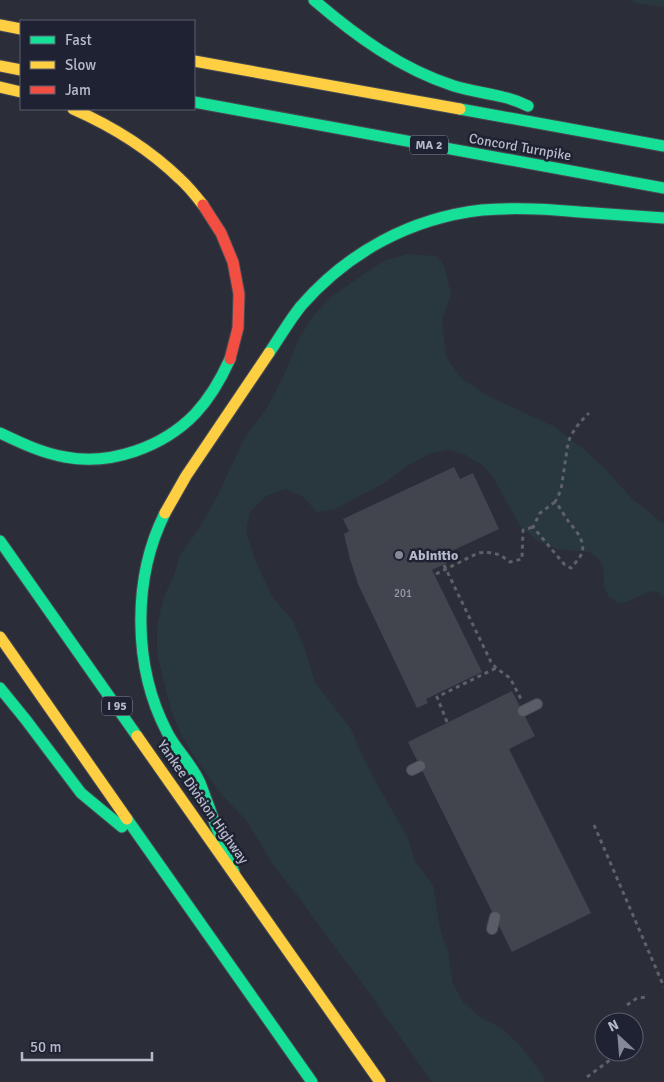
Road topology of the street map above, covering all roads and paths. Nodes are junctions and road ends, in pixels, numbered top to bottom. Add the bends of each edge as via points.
1 (314, 0) edge
2 (0, 25) edge
3 (20, 29) edge
4 (195, 60) edge
5 (0, 66) edge
6 (20, 70) edge
7 (0, 87) edge
8 (20, 92) edge
9 (195, 102) edge
10 (75, 110) edge
11 (595, 133) junction
12 (664, 146) edge
13 (664, 188) edge
14 (664, 218) edge
15 (589, 413) dead end
16 (0, 433) edge
17 (555, 502) junction
18 (533, 526) junction
19 (0, 540) edge
20 (445, 567) junction
21 (436, 574) dead end
22 (0, 637) edge
23 (496, 668) junction
24 (0, 688) edge
25 (538, 704) dead end
26 (524, 710) joint
27 (447, 722) dead end
28 (594, 826) dead end
29 (149, 849) junction
30 (234, 872) junction
31 (495, 917) dead end
32 (492, 929) dead end
33 (664, 987) edge
34 (648, 997) dead end
35 (627, 1005) dead end
36 (607, 1062) edge
37 (587, 1077) dead end
38 (312, 1082) edge
39 (380, 1082) edge

1 - 11 highway via 363,39 414,69 472,91 511,99
2 - 3 highway
4 - 11 highway, Concord Turnpike
5 - 6 highway
7 - 8 highway
9 - 13 highway, Concord Turnpike / MA 2
10 - 16 highway via 122,134 161,160 208,213 226,245 236,278 239,320 235,343 228,366 194,415 166,437 139,450 110,457 76,459 30,448
11 - 12 highway, Concord Turnpike
14 - 30 highway via 526,208 489,209 408,228 366,249 304,302 192,467 167,509 150,557 143,586 142,641 146,670 159,714 198,781
15 - 17 path via 570,437 561,490
17 - 18 path via 540,513
17 - 18 path via 582,543 581,555 572,568 564,564
18 - 20 path via 524,530 522,559 510,562 499,554 486,552
19 - 30 highway, Yankee Division Highway / I 95
20 - 21 path
20 - 23 path
22 - 29 highway
23 - 26 path via 510,678
23 - 27 path via 437,697
24 - 29 highway via 81,793
25 - 26 lane
28 - 33 path
29 - 38 highway
30 - 39 highway, Yankee Division Highway / I 95
31 - 32 lane
34 - 35 path via 637,998
36 - 37 path

